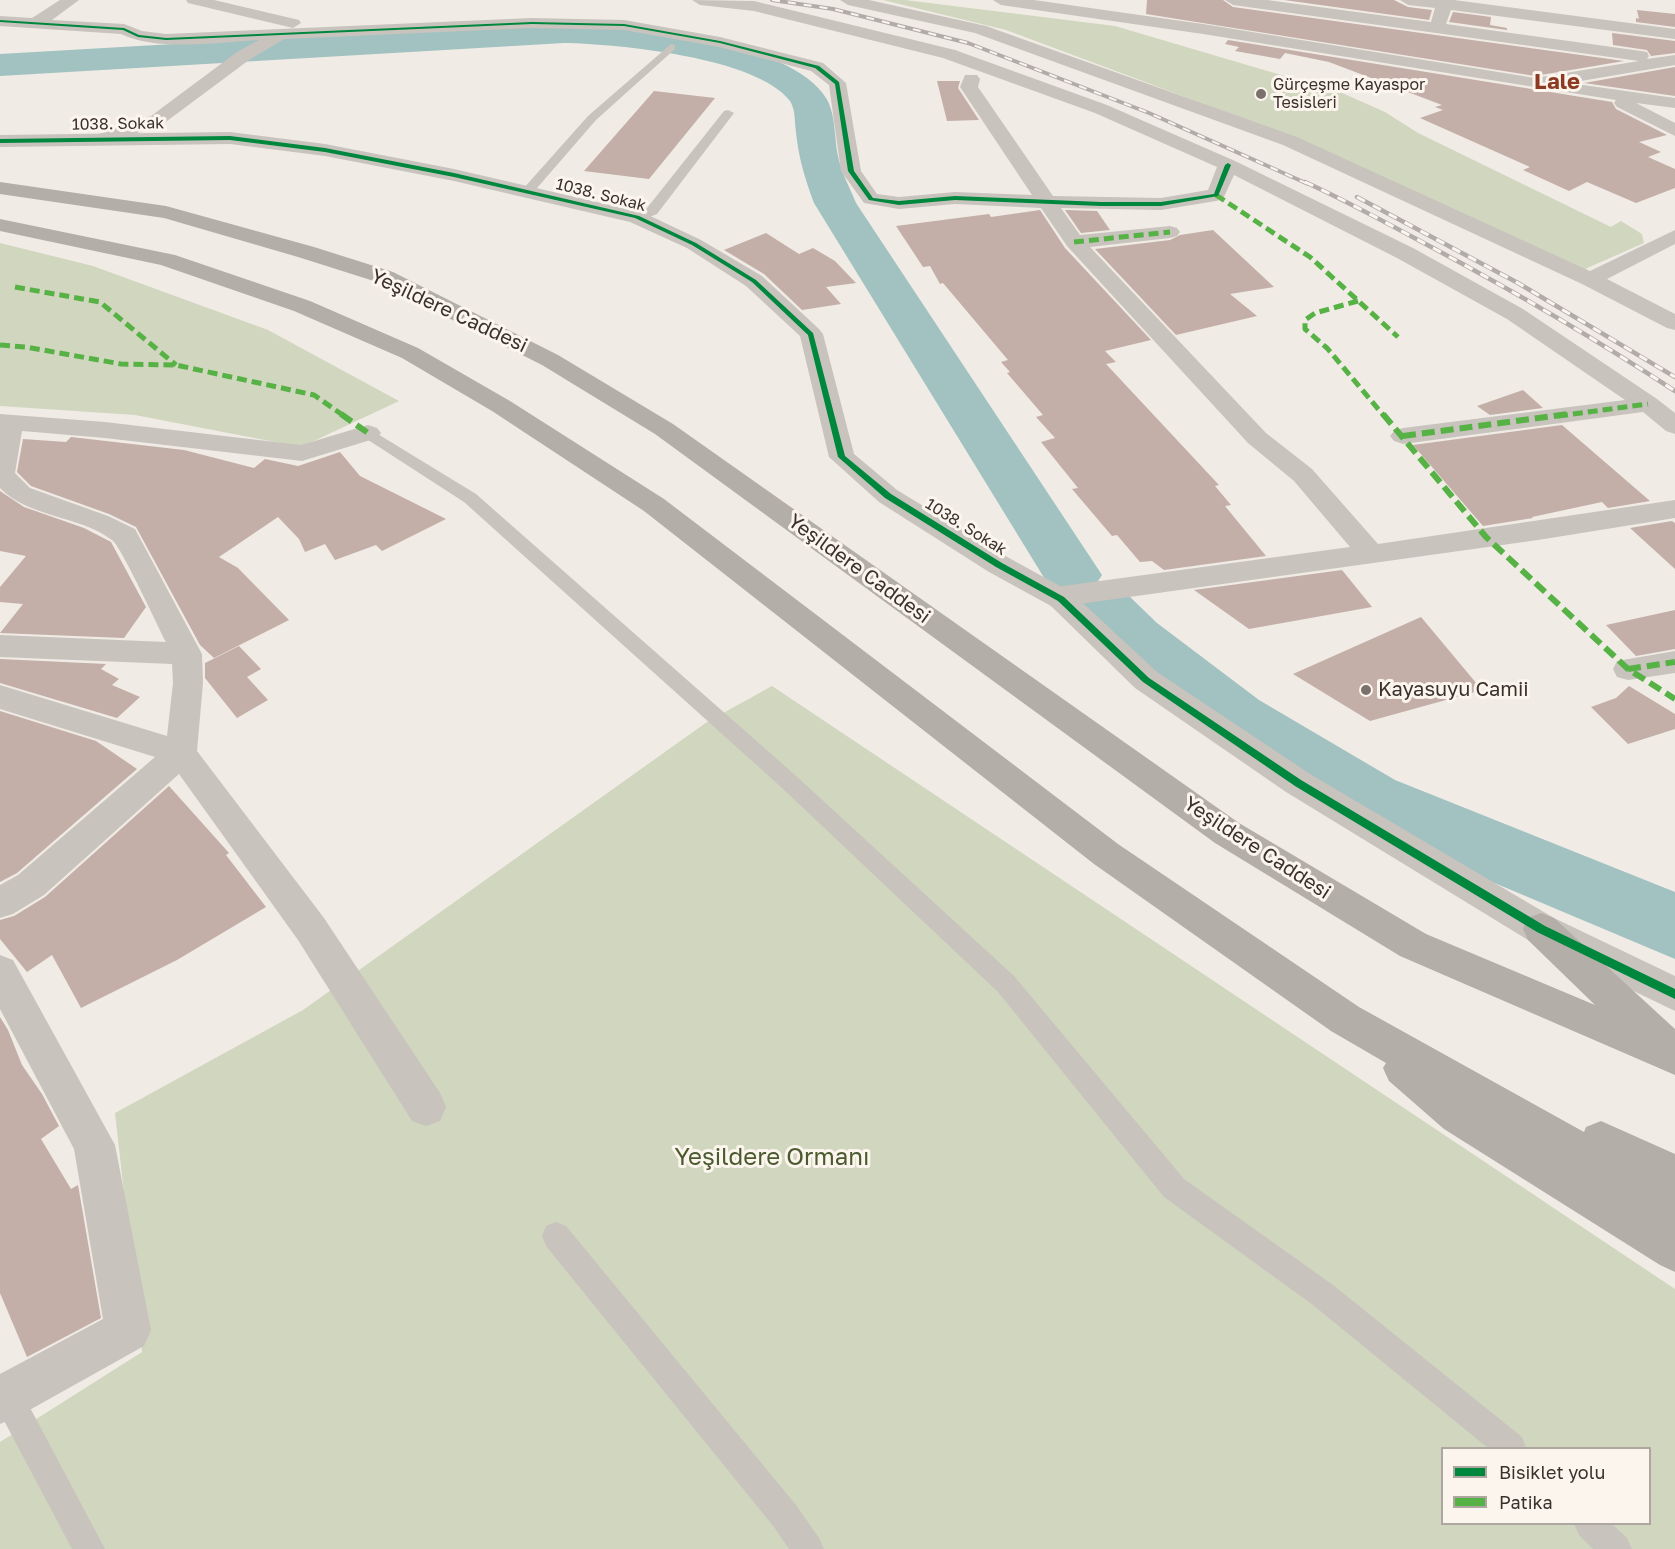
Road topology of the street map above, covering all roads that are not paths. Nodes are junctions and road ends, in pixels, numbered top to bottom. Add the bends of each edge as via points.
1 (71, 0) edge
2 (194, 0) edge
3 (700, 0) edge
4 (848, 0) edge
5 (1001, 0) edge
6 (1233, 0) edge
7 (1408, 0) edge
8 (1445, 2) edge
9 (1095, 7) edge
10 (442, 12) dead end
11 (1213, 13) edge
12 (0, 21) edge
13 (36, 24) junction
14 (285, 27) junction
15 (1437, 28) junction
16 (1675, 34) edge
17 (672, 47) dead end
18 (1675, 60) edge
19 (971, 79) dead end
20 (1535, 83) junction
21 (1599, 91) junction
22 (1675, 103) edge
23 (728, 113) dead end
24 (1675, 130) edge
25 (106, 138) junction
26 (0, 141) edge
27 (1228, 165) junction
28 (0, 188) edge
29 (527, 192) junction
30 (1049, 202) junction
31 (637, 217) junction
32 (0, 225) edge
33 (1170, 232) dead end
34 (1675, 236) edge
35 (1074, 242) junction
36 (1590, 279) junction
37 (1675, 323) edge
38 (1648, 404) junction
39 (5, 423) edge
40 (1675, 426) edge
41 (368, 433) joint
42 (1402, 436) dead end
43 (11, 495) edge
44 (1675, 509) edge
45 (1371, 554) junction
46 (1061, 599) junction
47 (11, 646) edge
48 (187, 654) junction
49 (1675, 662) edge
50 (0, 669) edge
51 (1629, 669) dead end
52 (0, 698) edge
53 (181, 753) junction
54 (0, 903) edge
55 (1541, 929) junction
56 (0, 972) edge
57 (1675, 993) edge
58 (1345, 1018) junction
59 (1675, 1056) edge
60 (426, 1107) dead end
61 (1675, 1176) edge
62 (1675, 1206) edge
63 (556, 1236) dead end
64 (1675, 1250) edge
65 (2, 1391) edge
66 (1509, 1447) edge
67 (1591, 1525) edge
68 (88, 1549) edge
69 (808, 1549) edge
70 (1616, 1549) edge

1 - 13 street
2 - 14 street via 273,17
3 - 27 street via 754,6 949,54 1101,108
4 - 36 street via 980,29 1290,141
5 - 9 street
6 - 15 street
7 - 8 street
8 - 15 street
8 - 16 street
9 - 11 street
10 - 14 street
11 - 20 street
12 - 13 street
13 - 14 street via 124,29 149,38
14 - 25 street via 157,120
14 - 30 street via 532,23 624,26 720,42 817,67 837,83 851,171 871,199 899,203 955,198
15 - 18 street
17 - 29 lane via 592,118
18 - 20 street
19 - 30 street via 969,87 979,103
20 - 21 street
21 - 22 street
21 - 24 street
23 - 31 lane via 652,211
25 - 26 street, 1038. Sokak
25 - 29 street, 1038. Sokak via 230,138 325,150
27 - 30 street via 1216,195 1161,204
27 - 38 street via 1405,253 1515,314
28 - 59 highway, Yeşildere Caddesi via 166,212 306,252 386,277 508,338 664,429 1227,833 1413,945
29 - 31 street, 1038. Sokak
30 - 35 street
31 - 46 street, 1038. Sokak via 694,244 754,281 812,334 842,457 888,496
32 - 58 highway via 167,260 302,306 410,353 501,406 654,505 1106,854
33 - 35 street
34 - 36 street
35 - 45 street via 1257,438 1303,475
36 - 37 street
38 - 40 street
38 - 42 street
39 - 41 street via 105,430 302,453
39 - 43 street via 2,475
41 - 66 lane via 470,498 788,780 1006,984 1174,1188 1323,1295
43 - 48 street via 98,522 125,535
44 - 45 street
45 - 46 street
46 - 55 street, 1038. Sokak via 1146,680 1298,783
47 - 48 street
47 - 50 street
48 - 53 street
49 - 51 street
52 - 53 street
53 - 54 street via 31,885
53 - 60 street via 311,929
55 - 57 street, 1038. Sokak
55 - 59 highway
56 - 65 street via 94,1145 128,1330
58 - 61 highway
58 - 62 highway
58 - 64 highway via 1458,1115
63 - 69 lane
65 - 68 lane
67 - 70 lane

